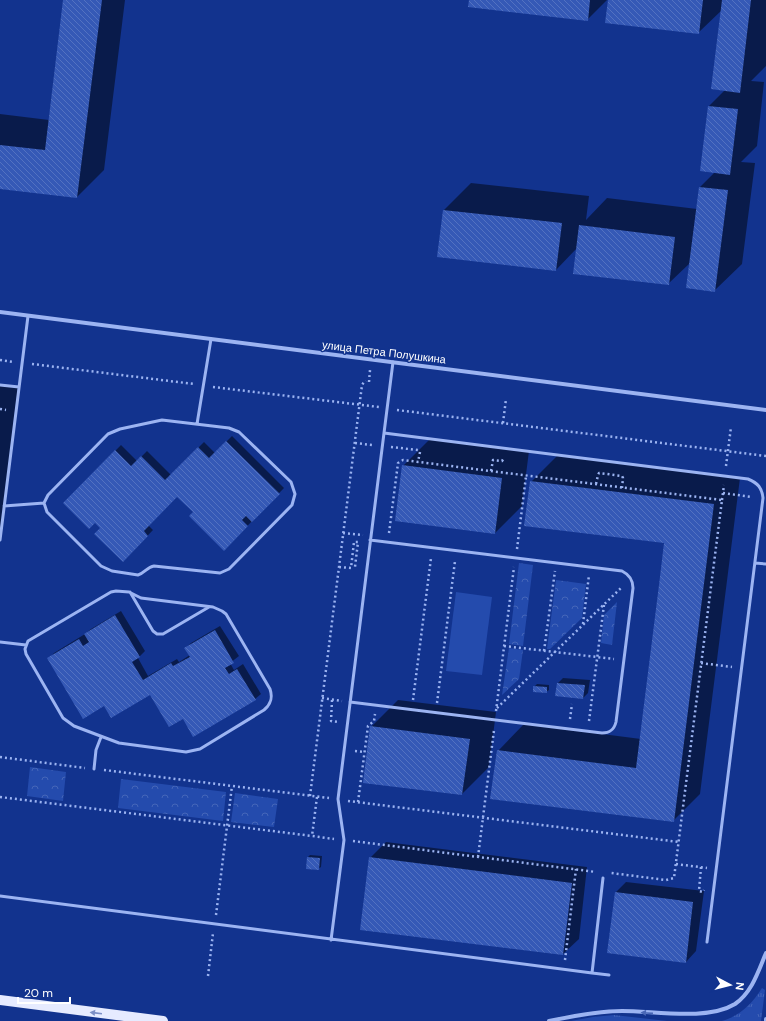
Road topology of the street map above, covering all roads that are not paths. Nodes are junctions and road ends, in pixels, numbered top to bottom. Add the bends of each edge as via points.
1 (0, 312) edge
2 (28, 316) junction
3 (211, 339) junction
4 (393, 362) junction
5 (0, 385) edge
6 (20, 387) junction
7 (766, 410) edge
8 (197, 424) junction
9 (384, 433) junction
10 (44, 503) junction
11 (4, 506) junction
12 (0, 540) edge
13 (370, 540) junction
14 (755, 563) junction
15 (766, 564) edge
16 (129, 592) junction
17 (209, 607) junction
18 (0, 642) edge
19 (26, 645) junction
20 (350, 702) junction
21 (101, 737) junction
22 (94, 769) dead end
23 (603, 878) dead end
24 (0, 896) edge
25 (331, 940) junction
26 (707, 942) dead end
27 (766, 953) edge
28 (592, 973) junction
29 (609, 975) dead end
30 (0, 1000) edge
31 (163, 1021) edge
32 (550, 1021) edge

1 - 2 street, улица Петра Полушкина
2 - 3 street, улица Петра Полушкина
2 - 6 lane
3 - 4 street, улица Петра Полушкина
3 - 8 lane
4 - 7 street, улица Петра Полушкина
4 - 9 lane
5 - 6 lane
6 - 11 lane
8 - 10 lane via 162,420 112,432 104,437 48,495
8 - 10 lane via 229,428 239,432 291,482 294,490 292,506 227,571 220,573 154,566 148,567 141,574 109,571 47,512
9 - 13 lane
9 - 14 lane via 753,481 760,488 763,498
10 - 11 lane
11 - 12 lane
13 - 20 lane
13 - 20 lane via 622,571 631,578 633,588 624,661 615,726 606,733
14 - 15 lane
14 - 26 lane
16 - 17 lane via 142,598
16 - 17 lane via 153,631 160,635
16 - 19 lane via 111,592 28,641
17 - 21 lane via 218,608 226,614 270,689 272,698 268,707 200,749 190,752 126,745
18 - 19 lane
19 - 21 lane via 26,654 63,718 74,726
20 - 25 lane via 338,799 344,840
21 - 22 lane via 96,750
23 - 28 lane
24 - 25 lane
25 - 28 lane
27 -> 32 street via 751,987 734,1005 717,1014 698,1016 621,1011 584,1014
28 - 29 lane
31 -> 30 main road

